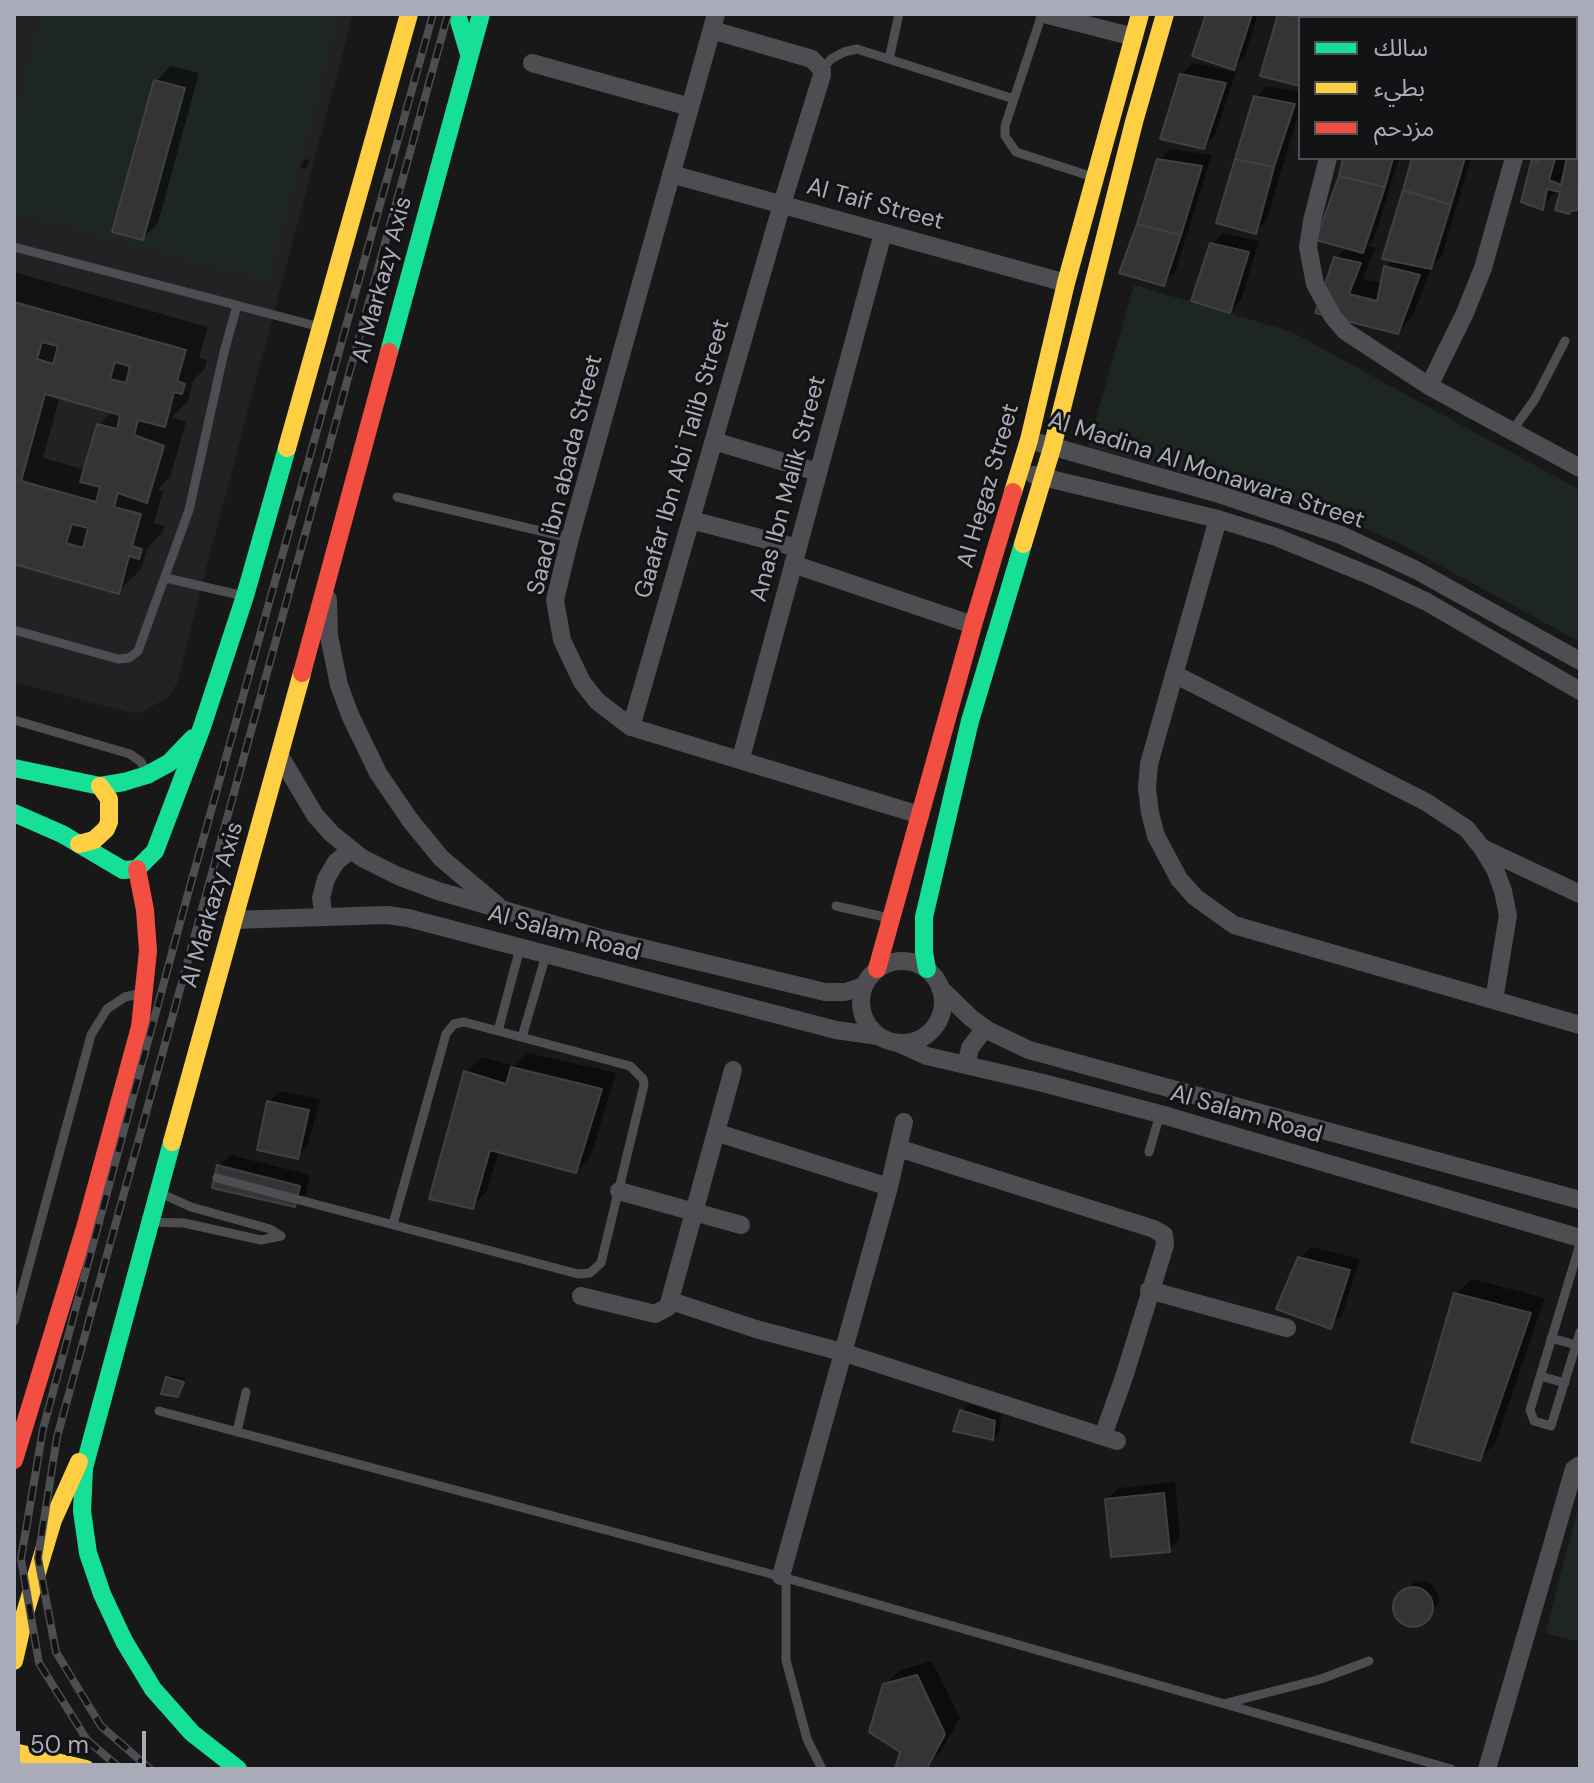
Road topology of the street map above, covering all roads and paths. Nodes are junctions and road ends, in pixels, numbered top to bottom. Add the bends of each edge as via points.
1 (409, 14) edge
2 (420, 14) edge
3 (457, 14) edge
4 (481, 14) edge
5 (899, 14) edge
6 (1043, 14) edge
7 (1140, 14) edge
8 (1165, 14) edge
9 (714, 22) edge
10 (1134, 37) junction
11 (403, 40) junction
12 (469, 56) junction
13 (889, 59) junction
14 (532, 63) dead end
15 (822, 70) junction
16 (1014, 99) junction
17 (690, 107) junction
18 (1327, 160) edge
19 (1513, 160) edge
20 (671, 174) junction
21 (1095, 178) junction
22 (782, 204) junction
23 (883, 233) junction
24 (14, 247) edge
25 (1066, 283) junction
26 (237, 306) junction
27 (321, 327) junction
28 (1565, 341) dead end
29 (1429, 386) junction
30 (1511, 432) junction
31 (1029, 440) junction
32 (714, 441) junction
33 (1052, 448) junction
34 (1580, 468) edge
35 (1020, 471) junction
36 (818, 472) junction
37 (1043, 477) junction
38 (397, 497) dead end
39 (1218, 519) junction
40 (691, 520) junction
41 (570, 538) junction
42 (796, 556) junction
43 (327, 577) junction
44 (166, 578) junction
45 (245, 596) junction
46 (973, 625) junction
47 (14, 630) edge
48 (1580, 661) edge
49 (1174, 674) junction
50 (1580, 691) edge
51 (14, 720) edge
52 (202, 727) junction
53 (631, 727) junction
54 (280, 756) junction
55 (741, 758) junction
56 (14, 768) edge
57 (147, 775) junction
58 (100, 786) junction
59 (14, 813) edge
60 (920, 815) junction
61 (79, 844) junction
62 (1482, 848) junction
63 (351, 850) junction
64 (137, 869) junction
65 (1580, 894) edge
66 (836, 906) dead end
67 (505, 912) junction
68 (324, 917) junction
69 (892, 919) junction
70 (233, 920) junction
71 (520, 948) junction
72 (546, 955) junction
73 (877, 969) junction
74 (927, 969) junction
75 (864, 986) junction
76 (940, 988) junction
77 (145, 993) junction
78 (1494, 1000) junction
79 (1580, 1025) edge
80 (985, 1028) junction
81 (498, 1031) junction
82 (878, 1036) junction
83 (522, 1037) junction
84 (898, 1043) junction
85 (966, 1065) junction
86 (733, 1070) dead end
87 (1160, 1114) junction
88 (904, 1122) dead end
89 (718, 1133) junction
90 (898, 1148) junction
91 (1149, 1152) dead end
92 (217, 1178) dead end
93 (889, 1187) junction
94 (158, 1191) junction
95 (619, 1191) junction
96 (1580, 1200) edge
97 (696, 1212) junction
98 (149, 1223) junction
99 (393, 1224) junction
100 (741, 1225) dead end
101 (1580, 1241) edge
102 (1149, 1290) junction
103 (581, 1296) dead end
104 (671, 1301) junction
105 (14, 1321) edge
106 (1287, 1328) dead end
107 (1580, 1332) edge
108 (1551, 1338) junction
109 (1576, 1345) junction
110 (842, 1352) junction
111 (1540, 1376) junction
112 (1565, 1383) junction
113 (246, 1392) dead end
114 (21, 1408) edge
115 (159, 1411) dead end
116 (237, 1432) junction
117 (88, 1447) junction
118 (14, 1460) edge
119 (1580, 1465) edge
120 (783, 1577) junction
121 (14, 1661) edge
122 (1369, 1661) dead end
123 (1223, 1704) junction
124 (14, 1752) edge
125 (86, 1769) edge
126 (238, 1769) edge
127 (822, 1769) edge
128 (1451, 1769) edge
129 (1487, 1769) edge

1 - 11 main road, Al Markazy Axis
2 - 11 main road
3 - 12 main road
4 - 12 main road, Al Markazy Axis
5 - 13 lane
6 - 10 street
6 - 16 lane
7 - 10 main road, Al Hegaz Street
8 - 33 main road, Al Hegaz Street
9 - 15 street via 812,59
9 - 17 street, Saad ibn abada Street
10 - 21 main road, Al Hegaz Street
11 - 27 main road, Al Markazy Axis
12 - 43 main road, Al Markazy Axis
13 - 15 lane via 857,49 831,59
13 - 16 lane
14 - 17 street
15 - 22 street, Gaafar Ibn Abi Talib Street
16 - 21 lane via 1005,136 1016,152
17 - 20 street, Saad ibn abada Street
18 - 29 street via 1308,247 1322,301 1345,331
19 - 29 street via 1483,268
20 - 22 street, Al Taif Street
20 - 41 street, Saad ibn abada Street
21 - 25 main road, Al Hegaz Street
22 - 23 street, Al Taif Street
22 - 32 street, Gaafar Ibn Abi Talib Street
23 - 25 street, Al Taif Street
23 - 36 street, Anas Ibn Malik Street
24 - 26 lane
25 - 31 main road, Al Hegaz Street
26 - 27 lane
26 - 44 lane via 192,498
27 - 45 main road, Al Markazy Axis
28 - 30 lane
29 - 30 street
30 - 34 street
31 - 33 street, Al Madina Al Monawara Street
31 - 35 main road, Al Hegaz Street
32 - 36 street
32 - 40 street, Gaafar Ibn Abi Talib Street
33 - 37 main road, Al Hegaz Street
33 - 48 street, Al Madina Al Monawara Street via 1216,493 1341,535 1416,570
35 - 37 street, Al Madina Al Monawara Street
35 - 46 main road, Al Hegaz Street
36 - 42 street, Anas Ibn Malik Street
37 - 39 street, Al Madina Al Monawara Street
37 - 74 main road, Al Hegaz Street via 970,721 927,900
38 - 41 lane
39 - 49 street
39 - 50 street, Al Madina Al Monawara Street via 1376,578
40 - 42 street
40 - 53 street, Gaafar Ibn Abi Talib Street
41 - 53 street, Saad ibn abada Street via 555,600 562,640 597,701
42 - 46 street
42 - 55 street, Anas Ibn Malik Street
43 - 54 main road, Al Markazy Axis
43 - 67 street via 329,636 339,685 378,773 441,858
44 - 45 lane
44 - 47 lane via 141,646 129,658
45 - 52 main road, Al Markazy Axis
46 - 60 main road, Al Hegaz Street
49 - 62 street via 1426,802 1467,829
49 - 78 street via 1147,788 1156,836 1195,897 1234,925
51 - 57 lane via 130,754
52 - 57 main road via 169,763
52 - 64 main road, Al Markazy Axis via 155,851
53 - 55 street, Saad ibn abada Street
54 - 63 street, Al Salam Road via 315,815
54 - 70 main road, Al Markazy Axis
55 - 60 street, Saad ibn abada Street
56 - 58 main road
57 - 58 main road
58 - 61 main road via 111,806 109,822 100,835
59 - 61 main road
60 - 69 main road, Al Hegaz Street
61 - 64 main road via 123,870
62 - 65 street
62 - 78 street via 1495,869 1508,915
63 - 67 street, Al Salam Road via 398,876
63 - 68 street via 326,879
64 - 77 main road, Al Markazy Axis via 147,931
66 - 69 lane
67 - 75 street, Al Salam Road via 825,992
68 - 70 street, Al Salam Road
68 - 71 street, Al Salam Road via 387,915
69 - 73 main road, Al Hegaz Street
70 - 94 main road, Al Markazy Axis
71 - 72 street, Al Salam Road
71 - 81 lane
72 - 82 street, Al Salam Road via 836,1030
72 - 83 lane
73 - 74 street via 907,961
73 - 75 street
74 - 76 street
75 - 82 street via 864,1019
76 - 80 street, Al Salam Road
76 - 84 street via 942,1011 937,1022 921,1038
77 - 105 lane via 115,1002 91,1035
77 - 114 main road, Al Markazy Axis via 94,1198
78 - 79 street
80 - 85 street via 970,1048
80 - 96 street, Al Salam Road via 1029,1050
81 - 83 lane
81 - 99 lane via 464,1022 448,1030
82 - 84 street
83 - 95 lane via 630,1066 639,1073 644,1085
84 - 85 street, Al Salam Road
85 - 87 street, Al Salam Road
86 - 89 street
87 - 91 lane
87 - 101 street, Al Salam Road
88 - 90 street
89 - 93 street
89 - 97 street
90 - 93 street
90 - 102 street via 1161,1232 1166,1241
92 - 99 lane
93 - 110 street
94 - 98 main road, Al Markazy Axis
94 - 98 lane via 179,1203 281,1236 261,1240 184,1223
95 - 97 street
95 - 99 lane via 601,1263 584,1274
97 - 100 street
97 - 104 street
98 - 117 main road, Al Markazy Axis
101 - 108 lane
102 - 106 street
102 - 110 street via 1110,1439
103 - 104 street via 655,1314
104 - 110 street
107 - 109 lane
108 - 109 lane
108 - 111 lane
109 - 112 lane
110 - 120 street
111 - 112 lane
111 - 112 lane via 1530,1414 1534,1421 1551,1426
113 - 116 lane
114 - 118 main road, Al Markazy Axis
115 - 116 lane
116 - 120 lane
117 - 121 main road via 53,1520
117 - 126 main road, Al Markazy Axis via 84,1532 94,1574 124,1641 172,1712
119 - 129 street via 1574,1469
120 - 123 lane
120 - 127 lane via 786,1660 807,1739
122 - 123 lane
123 - 128 lane
124 - 125 main road

